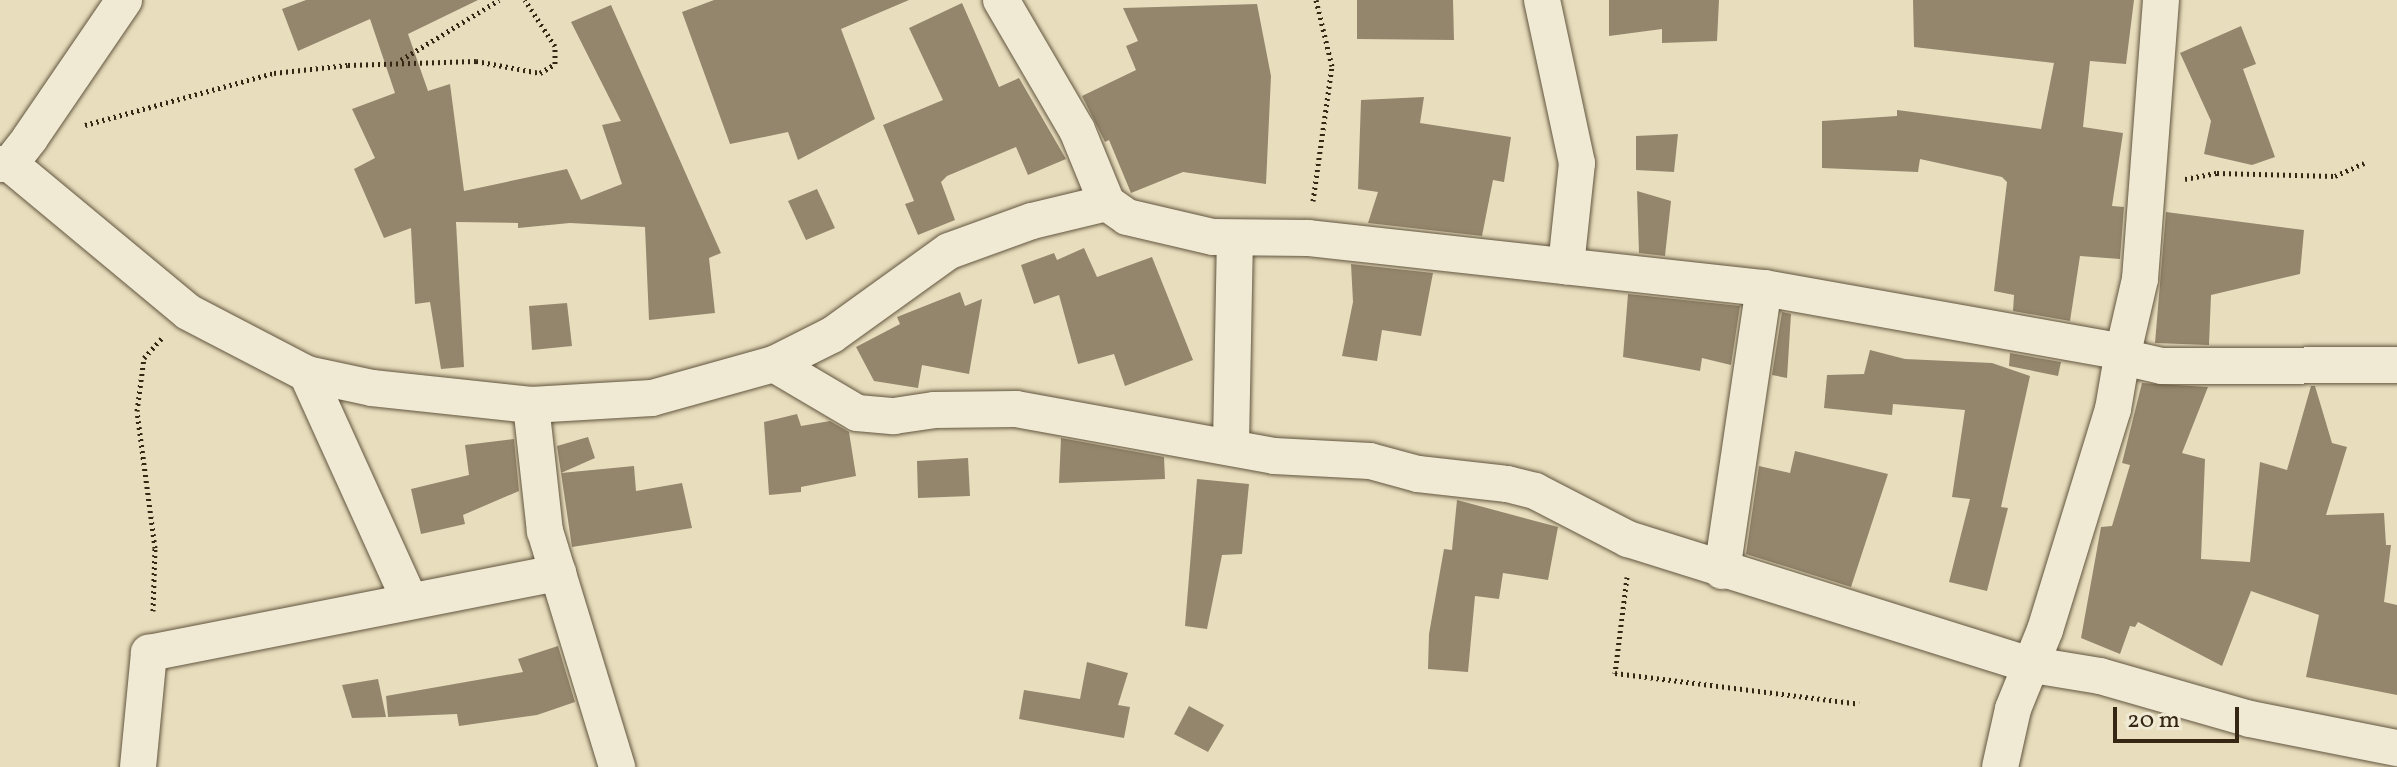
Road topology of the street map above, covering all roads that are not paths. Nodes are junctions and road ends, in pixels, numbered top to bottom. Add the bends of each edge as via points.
1 (124, 0) edge
2 (1001, 0) edge
3 (1542, 0) edge
4 (2161, 0) edge
5 (13, 155) edge
6 (1107, 203) junction
7 (1235, 239) junction
8 (1566, 266) junction
9 (1764, 288) junction
10 (2122, 357) junction
11 (774, 364) junction
12 (2397, 365) edge
13 (307, 374) junction
14 (531, 405) junction
15 (1231, 444) junction
16 (1722, 571) junction
17 (558, 573) junction
18 (409, 599) junction
19 (2027, 664) junction
20 (2397, 748) edge
21 (138, 767) edge
22 (617, 767) edge
23 (2000, 767) edge

1 - 5 street
2 - 6 street via 1077,130
3 - 8 street via 1577,163
4 - 10 street via 2140,279
5 - 13 street via 188,312
6 - 7 street via 1149,225
6 - 11 street via 1032,221 949,251 832,335
7 - 8 street via 1309,238
7 - 15 street
8 - 9 street
9 - 10 street via 2099,346
9 - 16 street
10 - 12 street via 2162,366
10 - 19 street via 2113,409 2045,630
11 - 14 street via 652,398
11 - 15 street via 857,413 1016,409
13 - 14 street via 372,388
13 - 18 street
14 - 17 street via 538,493
15 - 16 street via 1274,456 1370,461 1418,474 1535,491 1628,539
16 - 19 street
17 - 18 street
17 - 22 street
18 - 21 street via 149,653
19 - 20 street via 2100,676 2250,719
19 - 23 street

